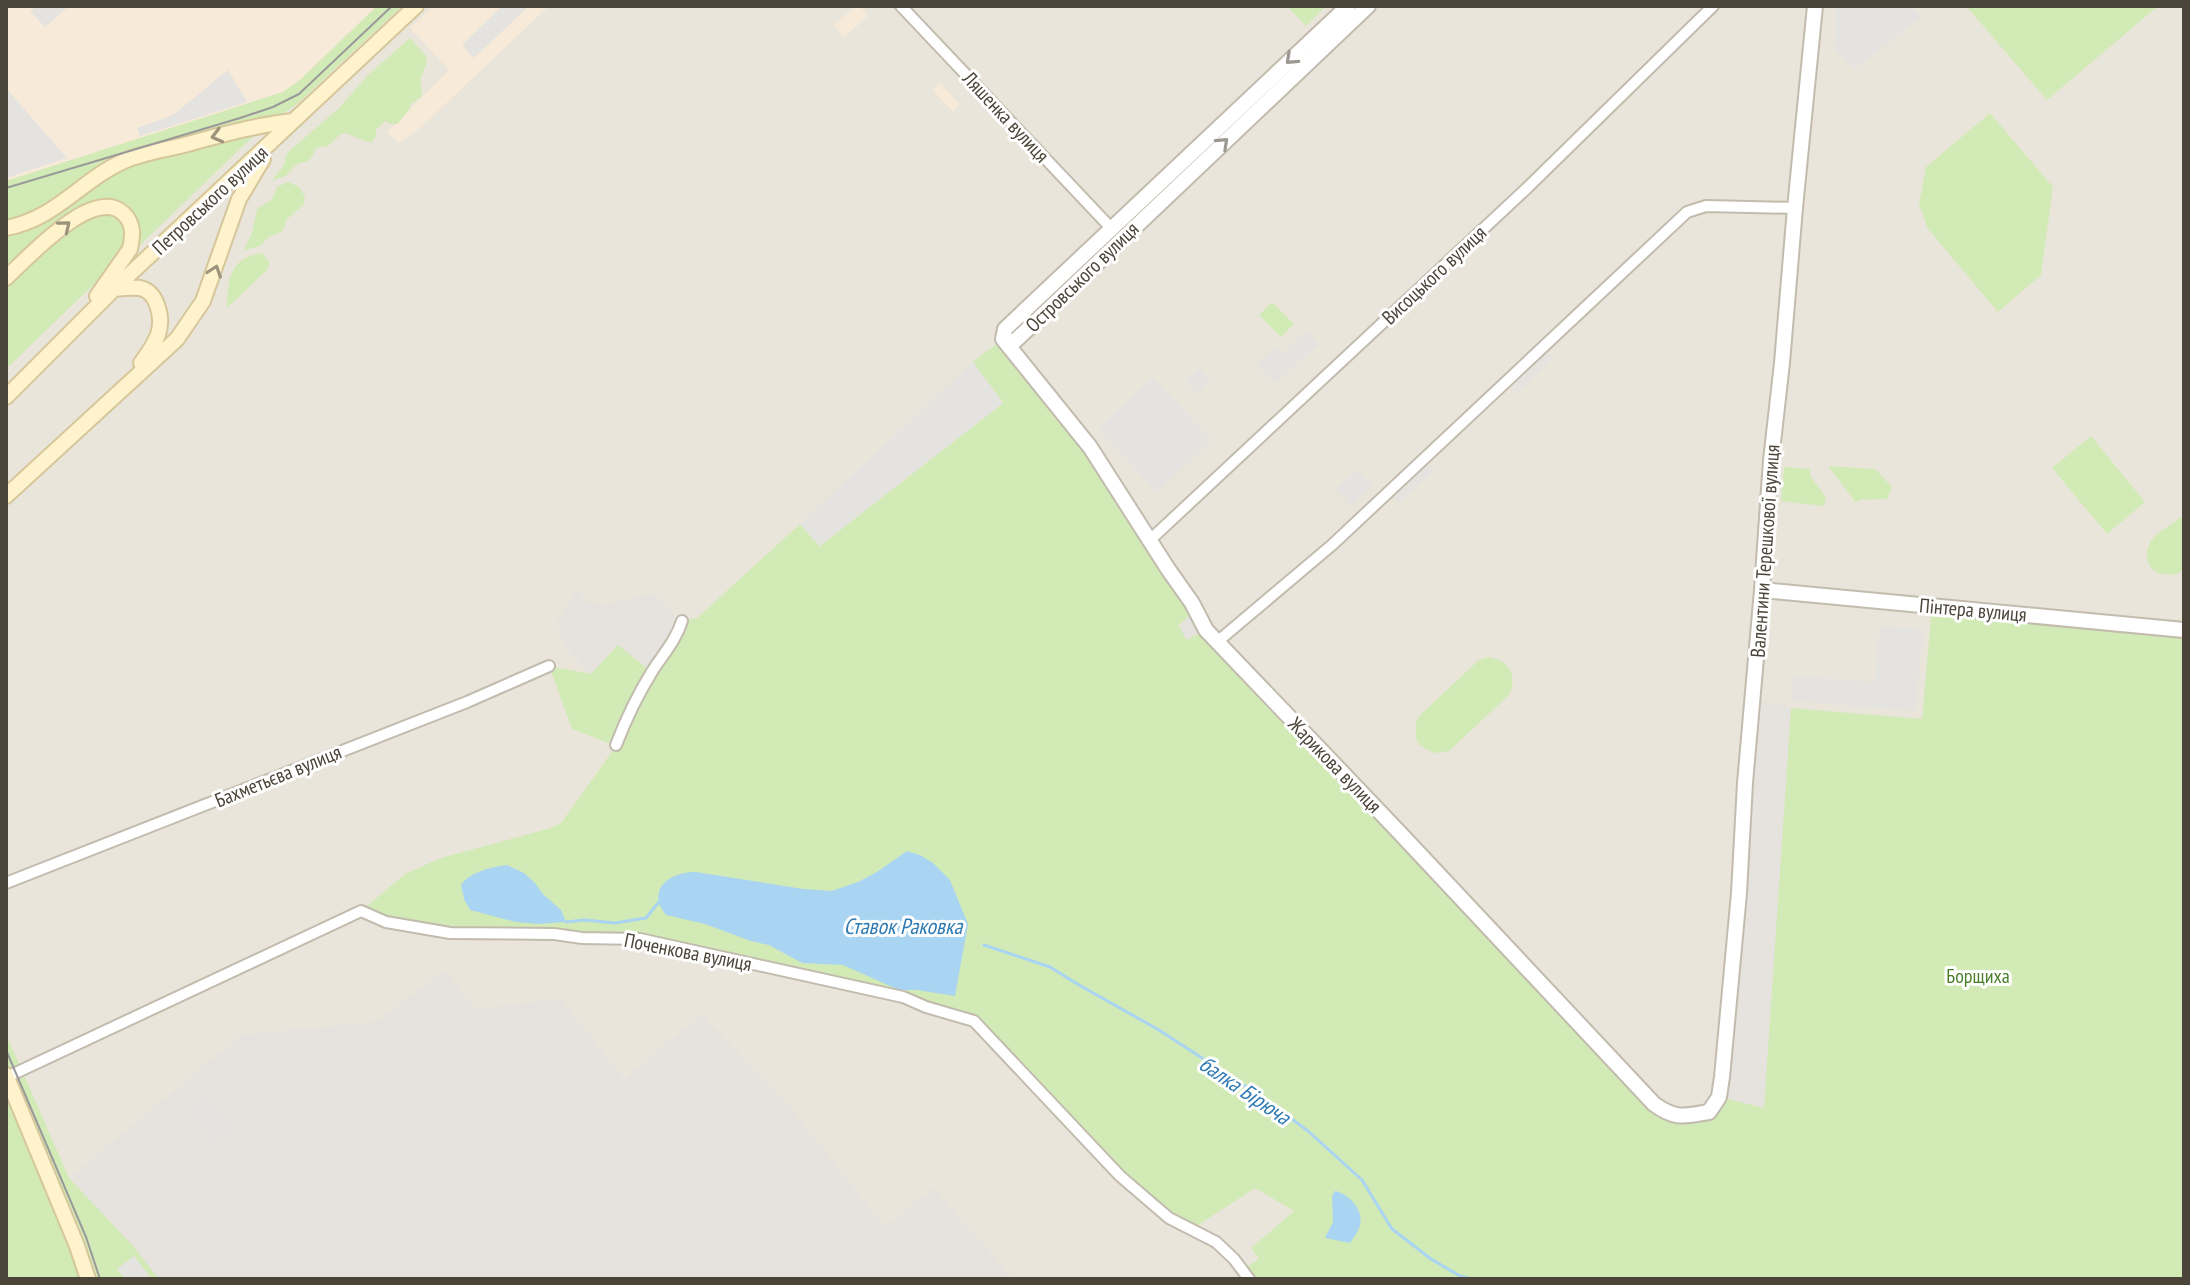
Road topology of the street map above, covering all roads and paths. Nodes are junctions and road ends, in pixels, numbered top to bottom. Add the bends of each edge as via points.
1 (416, 6) edge
2 (901, 6) edge
3 (1348, 6) edge
4 (1368, 6) edge
5 (1713, 6) edge
6 (1815, 6) edge
7 (293, 121) junction
8 (1795, 208) junction
9 (6, 228) edge
10 (1111, 228) junction
11 (6, 278) edge
12 (114, 289) junction
13 (71, 332) junction
14 (1003, 339) junction
15 (116, 394) junction
16 (8, 395) edge
17 (6, 496) edge
18 (1150, 540) junction
19 (1762, 590) junction
20 (682, 621) dead end
21 (2184, 630) edge
22 (1217, 642) junction
23 (549, 666) dead end
24 (616, 745) dead end
25 (6, 883) edge
26 (6, 1076) edge
27 (1719, 1097) joint
28 (88, 1279) edge
29 (1249, 1279) edge

1 - 7 main road, Петровського вулиця
2 - 10 street, Ляшенка вулиця
3 -> 10 street, Островського вулиця
14 -> 4 street, Островського вулиця via 1014,342
5 - 18 street, Висоцького вулиця via 1526,189
6 - 8 street, Валентини Терешкової вулиця
7 -> 9 main road via 262,124 123,161 53,210
7 - 12 main road, Петровського вулиця
15 -> 7 main road via 177,339 203,301 239,199
8 - 19 street, Валентини Терешкової вулиця
8 - 22 street via 1706,206 1687,212 1332,545
10 - 14 street, Островського вулиця via 1005,329
11 -> 13 main road via 86,211 104,206 125,215 131,225 130,249
12 - 13 main road, Петровського вулиця
12 - 15 main road via 143,288 151,293 162,325 159,337
13 - 16 main road, Петровського вулиця
14 - 18 street, Жарикова вулиця via 1090,447
15 - 17 main road
18 - 22 street, Жарикова вулиця
19 - 21 street, Пінтера вулиця
19 - 27 street, Валентини Терешкової вулиця
20 - 24 street
22 - 27 street, Жарикова вулиця via 1654,1104 1681,1117 1709,1112
23 - 25 street, Бахметьєва вулиця
26 - 28 main road
26 - 29 street, Поченкова вулиця via 361,911 386,922 450,933 640,939 903,997 974,1021 1120,1176 1169,1218 1216,1242

